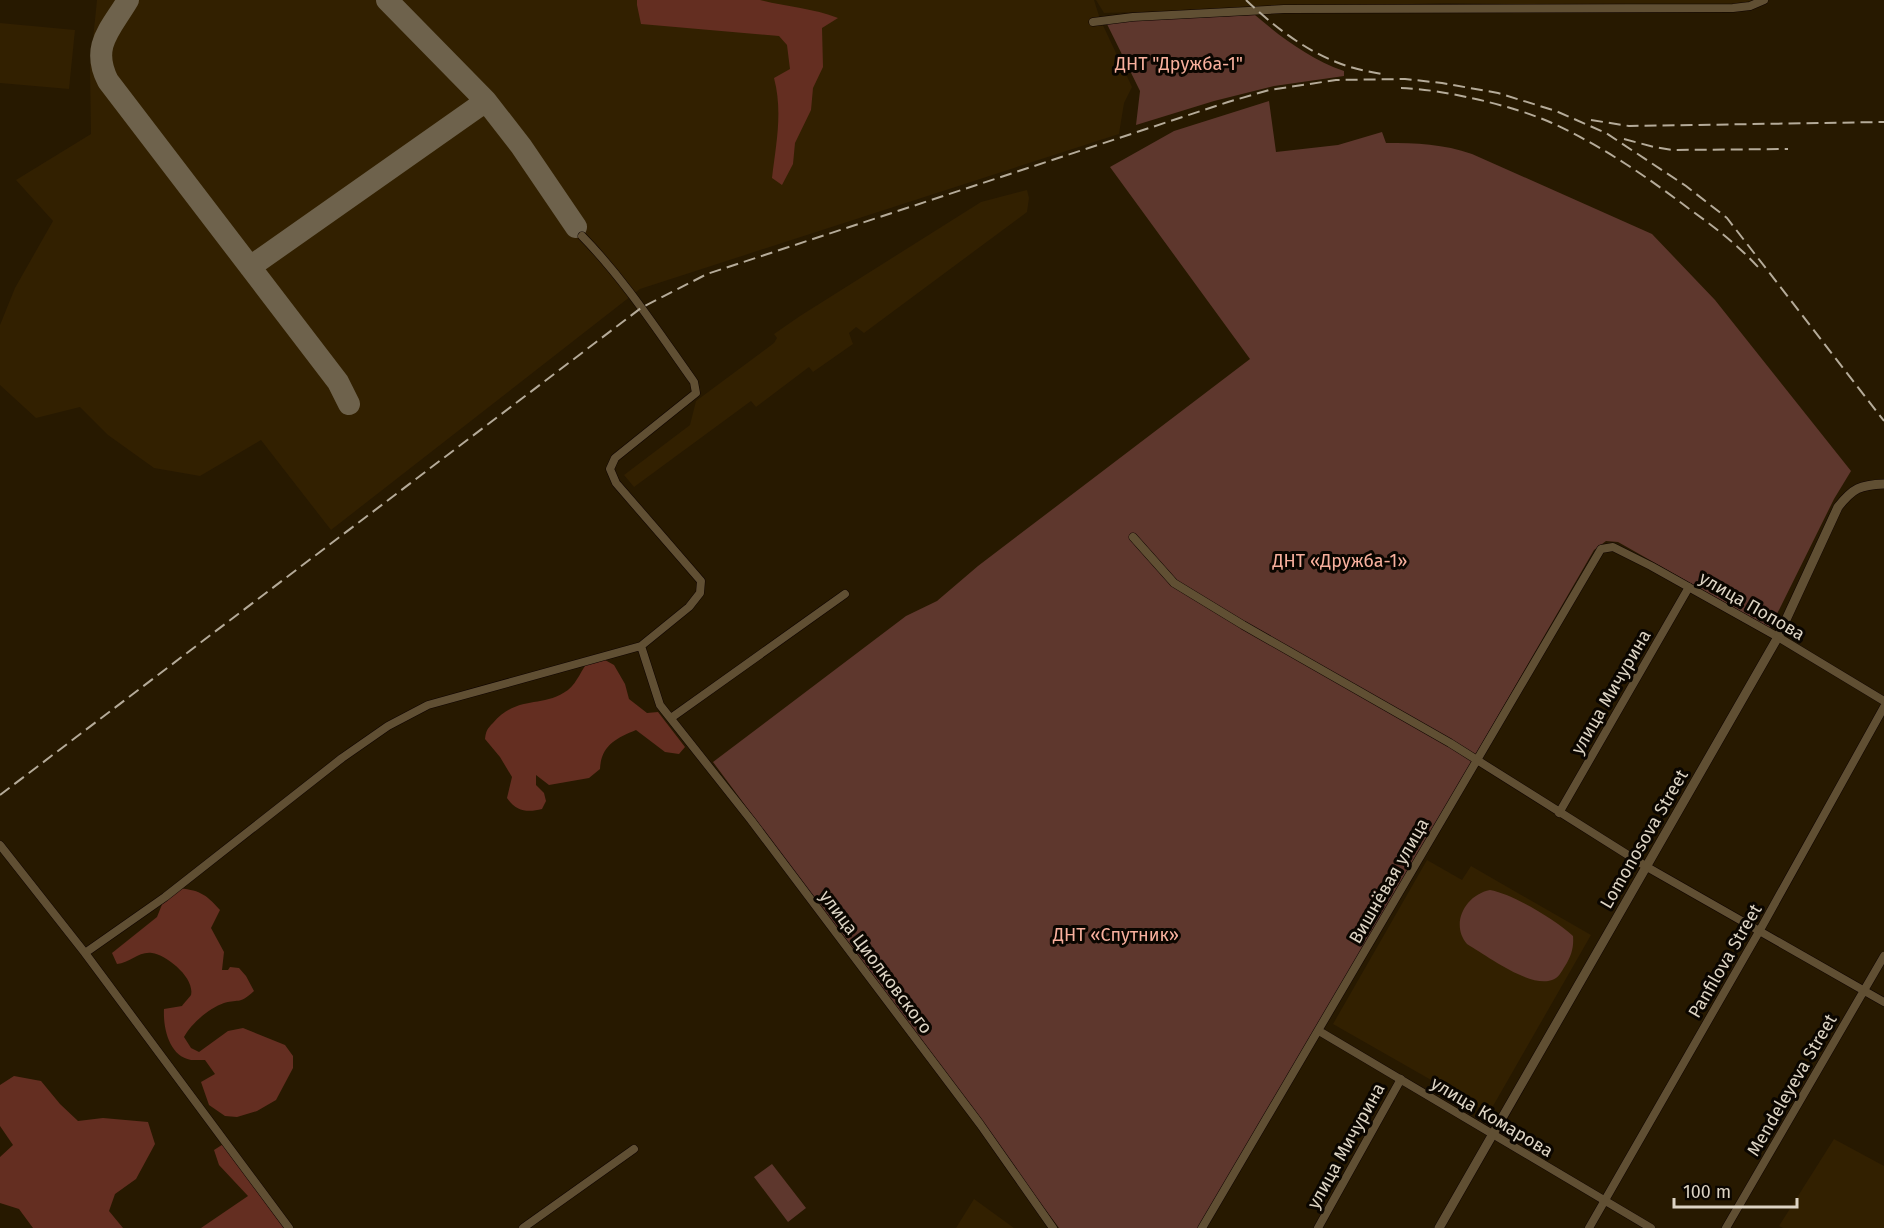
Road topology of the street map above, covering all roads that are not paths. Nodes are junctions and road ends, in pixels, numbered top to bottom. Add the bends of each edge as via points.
1 (1764, 0) edge
2 (1093, 22) dead end
3 (582, 236) dead end
4 (1884, 484) edge
5 (1133, 537) dead end
6 (1601, 549) joint
7 (1689, 587) junction
8 (845, 594) dead end
9 (1778, 637) junction
10 (641, 646) junction
11 (1884, 700) edge
12 (1884, 707) edge
13 (671, 718) junction
14 (1476, 760) junction
15 (1559, 813) junction
16 (0, 844) edge
17 (1647, 867) junction
18 (1760, 930) junction
19 (85, 953) junction
20 (1884, 956) edge
21 (1865, 991) junction
22 (1884, 1002) edge
23 (1318, 1031) junction
24 (1401, 1079) junction
25 (1493, 1135) junction
26 (634, 1149) dead end
27 (1604, 1201) junction
28 (289, 1228) edge
29 (523, 1228) edge
30 (1053, 1228) edge
31 (1202, 1228) edge
32 (1318, 1228) edge
33 (1439, 1228) edge
34 (1589, 1228) edge
35 (1651, 1228) edge
36 (1726, 1228) edge

1 - 2 street via 1733,8 1284,9
3 - 10 street via 657,330 694,382 696,393 615,458 610,469 616,483 700,581 700,593 690,607
4 - 9 street, Lomonosova Street via 1866,484 1850,492 1838,507
5 - 14 street via 1174,583
6 - 7 street, улица Попова via 1613,547
6 - 14 street, Вишнёвая улица
7 - 9 street, улица Попова
7 - 15 street, улица Мичурина
8 - 13 street
9 - 11 street, улица Попова
9 - 17 street, Lomonosova Street
10 - 13 street, улица Циолковского via 660,705
10 - 19 street via 428,705 388,726 165,897
12 - 18 street, Panfilova Street
13 - 30 street, улица Циолковского via 980,1124
14 - 15 street
14 - 23 street, Вишнёвая улица
15 - 17 street
16 - 19 street
17 - 18 street
17 - 25 street, Lomonosova Street
18 - 21 street
18 - 27 street, Panfilova Street
19 - 28 street
20 - 21 street, Mendeleyeva Street
21 - 22 street
21 - 36 street, Mendeleyeva Street
23 - 24 street, улица Комарова
23 - 31 street, Вишнёвая улица
24 - 25 street, улица Комарова
24 - 32 street, улица Мичурина
25 - 27 street, улица Комарова
25 - 33 street, Lomonosova Street
26 - 29 street
27 - 34 street, Panfilova Street
27 - 35 street, улица Комарова

